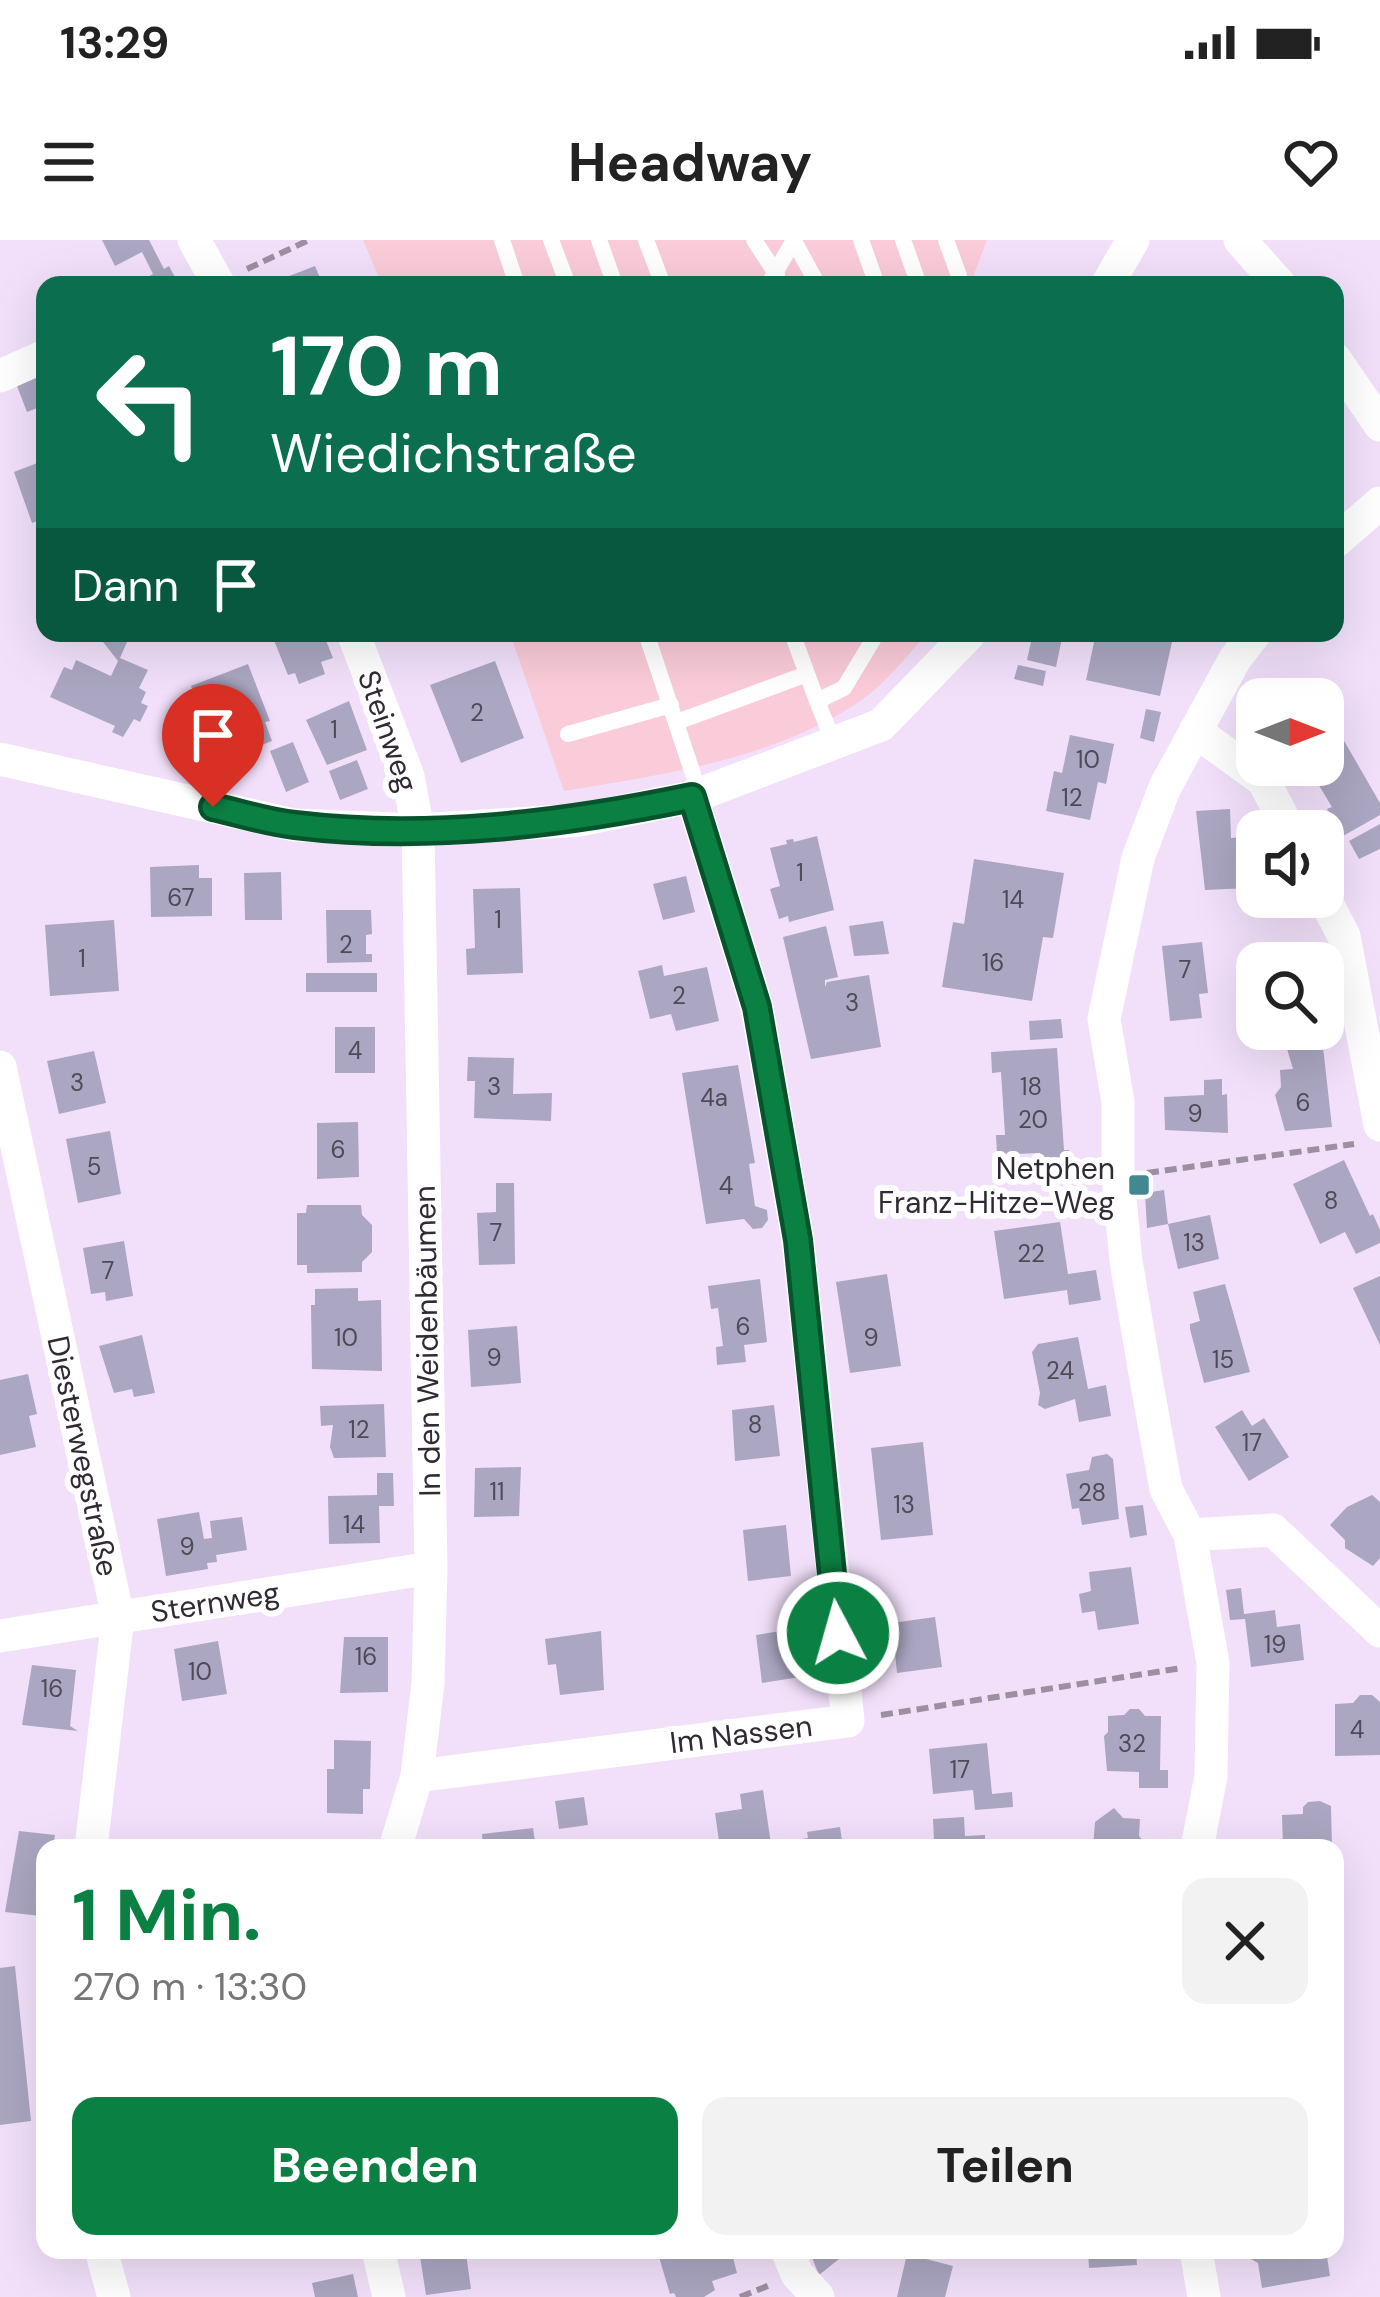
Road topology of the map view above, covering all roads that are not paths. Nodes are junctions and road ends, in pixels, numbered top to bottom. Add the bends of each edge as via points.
1 (194, 240) edge
2 (502, 240) edge
3 (550, 240) edge
4 (598, 240) edge
5 (646, 240) edge
6 (754, 240) edge
7 (861, 240) edge
8 (903, 240) edge
9 (946, 240) edge
10 (1133, 240) edge
11 (1240, 240) edge
12 (794, 241) edge
13 (212, 276) edge
14 (515, 276) edge
15 (564, 276) edge
16 (612, 276) edge
17 (660, 276) edge
18 (770, 276) edge
19 (774, 276) edge
20 (813, 276) edge
21 (874, 276) edge
22 (916, 276) edge
23 (959, 276) dead end
24 (1112, 276) edge
25 (1272, 276) edge
26 (36, 360) edge
27 (1344, 372) edge
28 (0, 376) edge
29 (1380, 425) edge
30 (1380, 503) edge
31 (1344, 534) edge
32 (357, 642) edge
33 (649, 642) edge
34 (795, 642) edge
35 (872, 642) edge
36 (961, 642) edge
37 (1248, 642) edge
38 (807, 674) junction
39 (817, 701) junction
40 (674, 714) junction
41 (1195, 731) junction
42 (568, 734) dead end
43 (834, 743) junction
44 (0, 759) edge
45 (696, 796) junction
46 (1279, 810) edge
47 (418, 830) junction
48 (1335, 918) edge
49 (0, 1067) edge
50 (1380, 1124) edge
51 (1190, 1535) junction
52 (431, 1568) junction
53 (118, 1617) junction
54 (1380, 1631) edge
55 (0, 1636) edge
56 (418, 1776) junction
57 (92, 1839) edge
58 (398, 1839) edge
59 (1199, 1839) edge
60 (103, 2259) edge
61 (381, 2259) edge
62 (791, 2259) edge
63 (1198, 2259) edge
64 (114, 2297) edge
65 (389, 2297) edge
66 (818, 2297) edge
67 (1204, 2297) edge

1 - 13 street
2 - 14 lane
3 - 15 lane
4 - 16 lane
5 - 17 lane
6 - 18 lane
7 - 21 lane
8 - 22 lane
9 - 23 lane
10 - 24 street
11 - 25 street
12 - 19 lane
12 - 20 lane
26 - 28 street
27 - 29 street
30 - 31 street
32 - 47 street, Steinweg via 409,776
33 - 40 lane
34 - 38 lane
35 - 39 lane via 844,688
36 - 43 street via 881,724
37 - 41 street
38 - 39 lane
38 - 40 lane
39 - 43 lane
40 - 42 lane
40 - 45 lane
41 - 46 street via 1263,780
41 - 51 street via 1138,858 1104,1019 1118,1102 1126,1261 1166,1489
43 - 45 street
44 - 47 street via 294,825
45 - 47 street via 579,820
45 - 56 street, Im Nassen via 757,1007 798,1240 848,1721
47 - 52 street, In den Weidenbäumen
48 - 50 street
49 - 53 street, Diesterwegstraße
51 - 54 street via 1273,1530
51 - 59 street via 1213,1663 1211,1777
52 - 53 street, Sternweg
52 - 56 street, In den Weidenbäumen
53 - 55 street, Sternweg
53 - 57 street, Diesterwegstraße
56 - 58 street, In den Weidenbäumen
60 - 64 street
61 - 65 street
62 - 66 street
63 - 67 street

